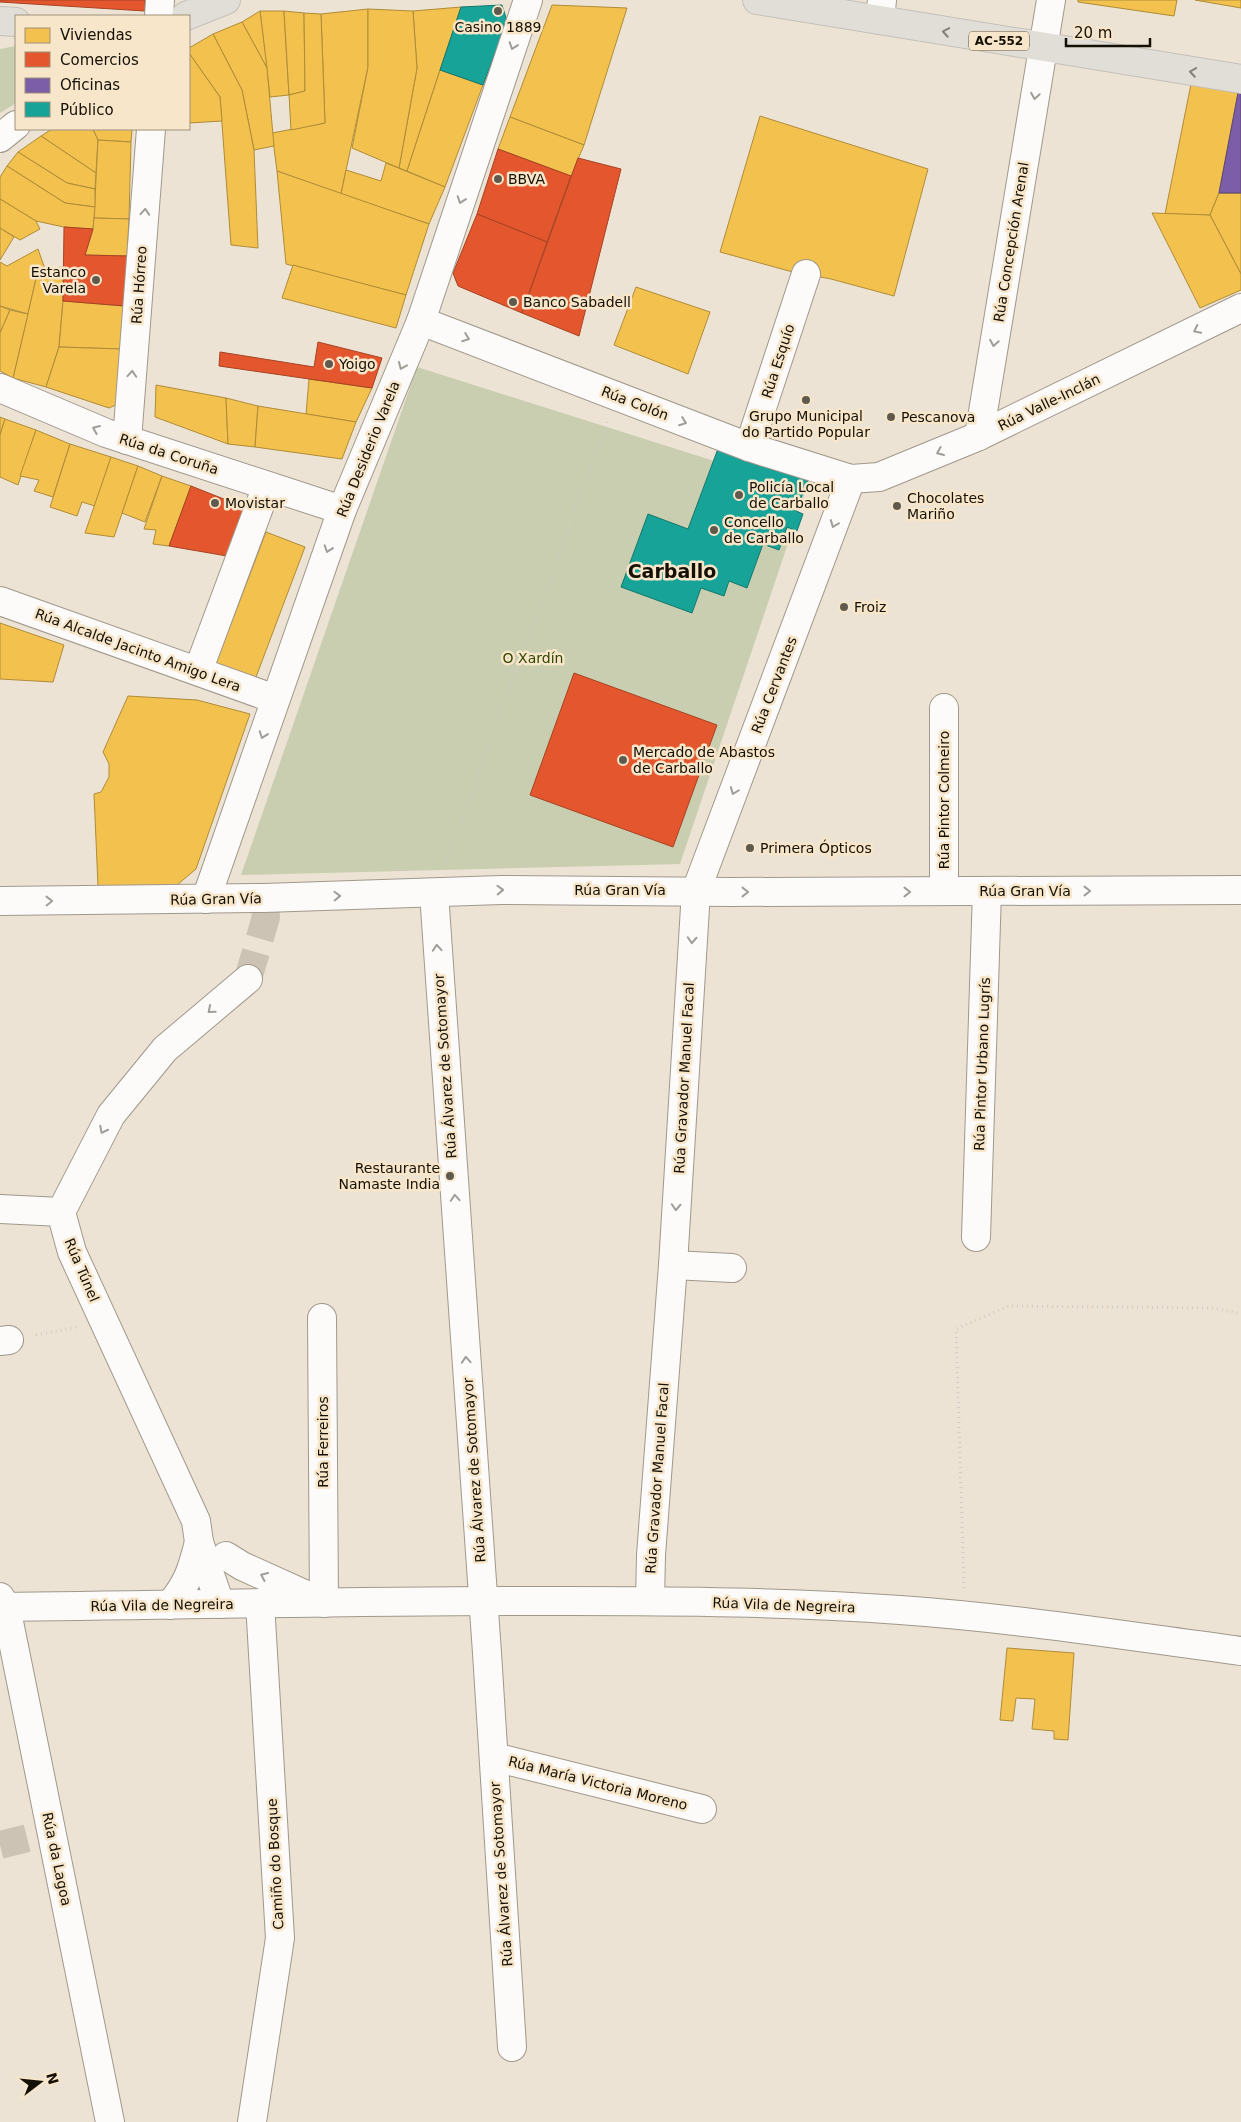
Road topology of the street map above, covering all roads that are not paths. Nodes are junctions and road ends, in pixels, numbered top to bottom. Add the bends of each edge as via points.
1 (160, 0) edge
2 (226, 0) edge
3 (528, 0) edge
4 (757, 0) edge
5 (1051, 0) edge
6 (881, 10) edge
7 (159, 15) edge
8 (188, 15) edge
9 (0, 21) edge
10 (15, 22) edge
11 (1043, 48) junction
12 (1241, 79) edge
13 (15, 126) edge
14 (151, 130) edge
15 (0, 138) edge
16 (806, 274) dead end
17 (1241, 308) edge
18 (420, 321) junction
19 (0, 388) edge
20 (979, 436) junction
21 (127, 440) junction
22 (749, 447) junction
23 (851, 479) junction
24 (267, 486) junction
25 (342, 510) junction
26 (0, 601) edge
27 (198, 672) junction
28 (275, 699) junction
29 (944, 708) dead end
30 (1241, 890) edge
31 (696, 891) junction
32 (944, 891) junction
33 (987, 891) junction
34 (434, 893) junction
35 (206, 899) junction
36 (0, 901) edge
37 (248, 979) tunnel mouth
38 (0, 1209) edge
39 (61, 1212) junction
40 (976, 1237) dead end
41 (673, 1265) junction
42 (732, 1268) dead end
43 (322, 1318) dead end
44 (197, 1532) junction
45 (226, 1556) junction
46 (324, 1567) junction
47 (291, 1588) junction
48 (483, 1601) junction
49 (650, 1601) junction
50 (324, 1603) junction
51 (2, 1604) edge
52 (239, 1604) junction
53 (170, 1605) junction
54 (1241, 1651) edge
55 (494, 1757) junction
56 (702, 1809) dead end
57 (512, 2047) dead end
58 (110, 2122) edge
59 (252, 2122) edge

1 - 7 street
2 - 8 main road
3 -> 18 street, Rúa Desiderio Varela
4 - 6 main road, AC-552
5 - 11 street, Rúa Concepción Arenal
11 -> 6 main road, AC-552
9 - 10 main road
12 -> 11 main road, AC-552
11 -> 20 street, Rúa Concepción Arenal
13 - 15 street
21 -> 14 street, Rúa Hórreo
16 - 22 street, Rúa Esquío
17 -> 20 street, Rúa Valle-Inclán
18 -> 22 street, Rúa Colón
18 -> 25 street, Rúa Desiderio Varela
21 -> 19 street, Rúa da Coruña
20 -> 23 street, Rúa Valle-Inclán via 879,477
21 - 24 street, Rúa da Coruña
22 - 23 street, Rúa Colón
23 -> 31 street, Rúa Cervantes
24 - 25 street, Rúa da Coruña
24 - 27 street
25 -> 28 street, Rúa Desiderio Varela
26 - 27 street, Rúa Alcalde Jacinto Amigo Lera
27 - 28 street, Rúa Alcalde Jacinto Amigo Lera
28 -> 35 street, Rúa Desiderio Varela
29 - 32 street, Rúa Pintor Colmeiro
33 -> 30 street, Rúa Gran Vía
31 -> 32 street, Rúa Gran Vía
34 -> 31 street, Rúa Gran Vía
31 -> 41 street, Rúa Gravador Manuel Facal
32 - 33 street, Rúa Gran Vía
33 - 40 street, Rúa Pintor Urbano Lugrís
35 -> 34 street, Rúa Gran Vía
48 -> 34 street, Rúa Álvarez de Sotomayor
36 -> 35 street, Rúa Gran Vía
37 -> 39 street via 165,1049 111,1115
38 - 39 street
39 - 44 street, Rúa Túnel via 72,1252
41 - 42 street
41 - 49 street, Rúa Gravador Manuel Facal
43 - 46 street, Rúa Ferreiros
44 - 45 street, Rúa Túnel via 211,1532
44 - 52 street, Rúa Túnel
44 - 53 street via 193,1569 184,1589
47 -> 45 street, Rúa Vila de Negreira
45 - 52 street, Rúa Túnel
46 - 47 street
46 - 50 street, Rúa Ferreiros
47 - 50 street, Rúa Vila de Negreira
48 - 49 street, Rúa Vila de Negreira
48 - 50 street, Rúa Vila de Negreira
48 - 55 street, Rúa Álvarez de Sotomayor
49 - 54 street, Rúa Vila de Negreira via 901,1610
50 - 52 street, Rúa Vila de Negreira
51 - 53 street, Rúa Vila de Negreira
51 - 58 street, Rúa da Lagoa
52 - 53 street, Rúa Vila de Negreira
52 - 59 street, Camiño do Bosque via 280,1938
55 - 56 street, Rúa María Victoria Moreno
55 - 57 street, Rúa Álvarez de Sotomayor

